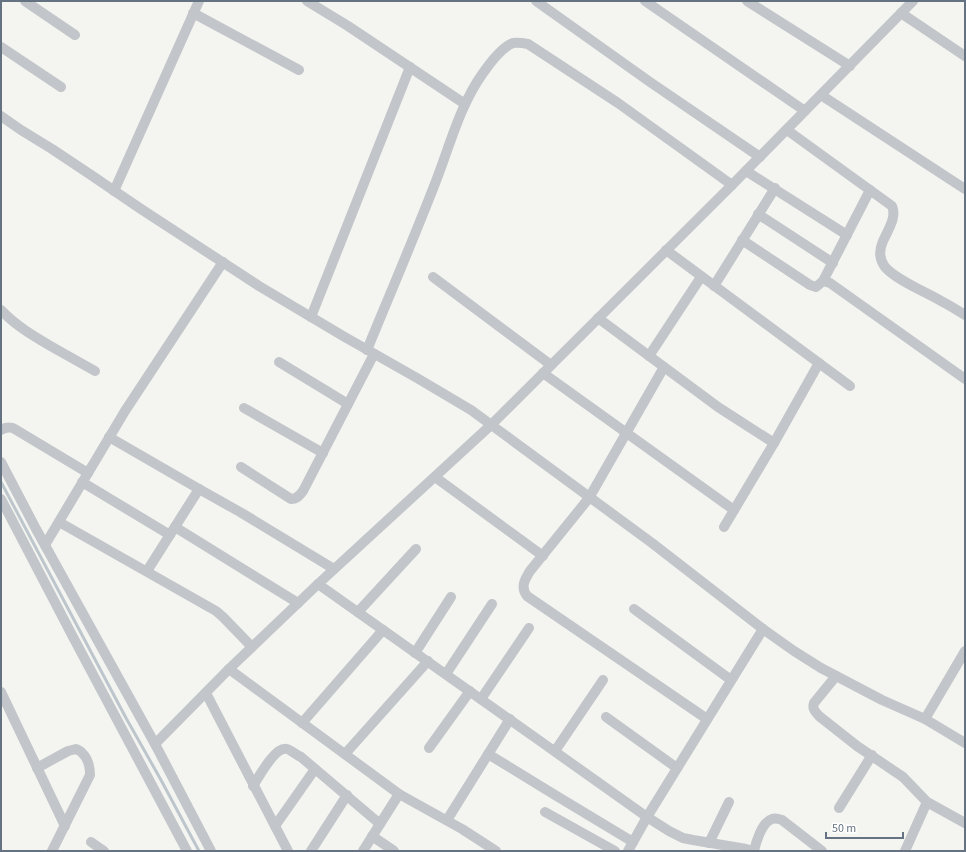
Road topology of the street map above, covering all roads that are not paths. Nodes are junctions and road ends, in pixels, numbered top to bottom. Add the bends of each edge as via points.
1 (25, 1) edge
2 (199, 1) edge
3 (307, 1) edge
4 (536, 1) edge
5 (645, 1) edge
6 (747, 1) edge
7 (913, 1) edge
8 (194, 13) junction
9 (901, 13) junction
10 (75, 35) dead end
11 (1, 47) edge
12 (965, 56) edge
13 (850, 66) junction
14 (410, 67) junction
15 (299, 70) dead end
16 (61, 87) dead end
17 (821, 95) junction
18 (465, 104) junction
19 (805, 111) junction
20 (1, 116) edge
21 (787, 130) junction
22 (760, 156) junction
23 (746, 171) junction
24 (732, 185) junction
25 (775, 188) junction
26 (965, 189) edge
27 (870, 190) junction
28 (114, 191) junction
29 (758, 214) junction
30 (847, 235) junction
31 (742, 240) junction
32 (666, 250) junction
33 (224, 262) junction
34 (833, 262) junction
35 (433, 276) dead end
36 (701, 277) junction
37 (823, 281) junction
38 (714, 286) junction
39 (1, 310) edge
40 (965, 315) edge
41 (311, 317) junction
42 (598, 318) junction
43 (371, 352) junction
44 (649, 356) junction
45 (279, 362) dead end
46 (818, 363) junction
47 (551, 365) junction
48 (664, 367) junction
49 (95, 371) dead end
50 (543, 373) junction
51 (965, 379) edge
52 (850, 386) dead end
53 (348, 404) junction
54 (244, 408) dead end
55 (491, 425) junction
56 (1, 430) edge
57 (627, 433) junction
58 (110, 437) junction
59 (774, 443) junction
60 (323, 454) junction
61 (1, 462) edge
62 (241, 467) dead end
63 (88, 473) junction
64 (434, 477) junction
65 (82, 482) junction
66 (199, 490) junction
67 (589, 498) junction
68 (1, 499) edge
69 (734, 510) junction
70 (59, 522) junction
71 (724, 527) dead end
72 (173, 531) junction
73 (45, 545) junction
74 (416, 549) dead end
75 (543, 556) junction
76 (334, 569) junction
77 (147, 571) junction
78 (318, 584) junction
79 (451, 598) dead end
80 (298, 603) junction
81 (492, 604) dead end
82 (634, 609) dead end
83 (358, 612) junction
84 (529, 628) dead end
85 (763, 629) junction
86 (383, 630) junction
87 (252, 647) junction
88 (965, 651) edge
89 (415, 652) junction
90 (428, 661) junction
91 (229, 669) junction
92 (446, 674) junction
93 (836, 676) junction
94 (603, 680) dead end
95 (732, 680) junction
96 (470, 691) junction
97 (1, 692) edge
98 (206, 693) junction
99 (481, 699) junction
100 (606, 718) dead end
101 (510, 719) junction
102 (707, 719) junction
103 (925, 719) junction
104 (302, 723) junction
105 (965, 743) edge
106 (154, 744) junction
107 (429, 748) dead end
108 (555, 751) junction
109 (345, 754) junction
110 (488, 754) junction
111 (872, 756) junction
112 (37, 768) junction
113 (677, 768) junction
114 (315, 769) junction
115 (254, 786) junction
116 (399, 794) junction
117 (347, 796) junction
118 (729, 802) dead end
119 (928, 802) junction
120 (838, 808) dead end
121 (545, 812) dead end
122 (647, 817) junction
123 (446, 820) junction
124 (380, 824) junction
125 (965, 824) edge
126 (64, 826) junction
127 (275, 826) junction
128 (372, 836) junction
129 (91, 842) dead end
130 (633, 842) junction
131 (709, 843) junction
132 (54, 850) edge
133 (104, 851) edge
134 (187, 851) edge
135 (211, 851) edge
136 (288, 851) edge
137 (311, 851) edge
138 (363, 851) edge
139 (394, 851) edge
140 (496, 851) edge
141 (615, 851) edge
142 (628, 851) edge
143 (822, 851) edge
144 (905, 851) edge

1 - 10 street
2 - 8 street
3 - 14 street
4 - 22 street
5 - 19 street
6 - 13 street
7 - 9 street
8 - 15 street
8 - 28 street
9 - 12 street
9 - 13 street
11 - 16 street
13 - 17 street
14 - 18 street
14 - 41 street
17 - 19 street
17 - 26 street
18 - 24 street via 483,73 505,48 514,43 528,44 618,103
18 - 43 street
19 - 21 street
20 - 28 street
21 - 22 street
21 - 27 street
22 - 23 street
23 - 24 street
23 - 25 street
24 - 32 street
25 - 29 street
25 - 30 street
27 - 30 street
27 - 40 street via 888,202 894,210 892,222 880,250 886,268
28 - 33 street
29 - 31 street
29 - 34 street
30 - 34 street
31 - 37 street via 810,285 816,287
31 - 38 street
32 - 36 street
32 - 42 street
33 - 41 street
33 - 58 street
34 - 37 street
35 - 47 street
36 - 38 street
36 - 44 street
37 - 51 street via 830,283
38 - 46 street
39 - 49 street via 19,327
41 - 43 street
42 - 44 street
42 - 47 street
43 - 53 street
43 - 55 street via 453,399
44 - 48 street
45 - 53 street
46 - 52 street
46 - 59 street
47 - 50 street
48 - 57 street
48 - 59 street
50 - 55 street
50 - 57 street
53 - 60 street
54 - 60 street
55 - 64 street
55 - 67 street
56 - 63 street via 13,428
57 - 67 street
57 - 69 street
58 - 63 street
58 - 66 street
59 - 69 street
60 - 62 street via 303,491 291,500
61 - 73 street
63 - 65 street
64 - 75 street
64 - 76 street
65 - 70 street
65 - 72 street
66 - 72 street
66 - 76 street
67 - 75 street
67 - 85 street
68 - 134 street
69 - 71 street
70 - 73 street
70 - 77 street
72 - 77 street
72 - 80 street
73 - 106 street
74 - 83 street
75 - 102 street via 524,582 524,592 527,596
76 - 78 street
77 - 87 street via 216,611
78 - 80 street
78 - 83 street
79 - 89 street
80 - 87 street
81 - 92 street
82 - 95 street
83 - 86 street
84 - 99 street
85 - 93 street
85 - 95 street
86 - 89 street
86 - 104 street
87 - 91 street
88 - 103 street
89 - 90 street
90 - 92 street
90 - 109 street
91 - 98 street
91 - 104 street
92 - 96 street
93 - 103 street
93 - 111 street via 814,703 814,711
94 - 108 street
95 - 102 street
96 - 99 street
96 - 107 street
97 - 112 street
98 - 106 street
98 - 115 street
99 - 101 street
100 - 113 street
101 - 108 street
101 - 110 street
102 - 113 street
103 - 105 street
104 - 109 street
106 - 135 street
108 - 122 street
109 - 116 street
110 - 123 street
110 - 130 street
111 - 119 street via 903,778
111 - 120 street
112 - 126 street
112 - 126 street via 76,749 87,760 90,775
113 - 122 street
114 - 115 street via 296,754 281,749 272,757
114 - 117 street
114 - 127 street
115 - 127 street
116 - 123 street
116 - 124 street
117 - 124 street
117 - 137 street
118 - 131 street
119 - 125 street
119 - 144 street
121 - 141 street
122 - 130 street
122 - 131 street via 676,835
123 - 140 street
124 - 128 street
126 - 132 street
127 - 136 street
128 - 138 street
128 - 139 street
129 - 133 street
130 - 142 street
131 - 143 street via 754,851 759,834 767,822 776,818

